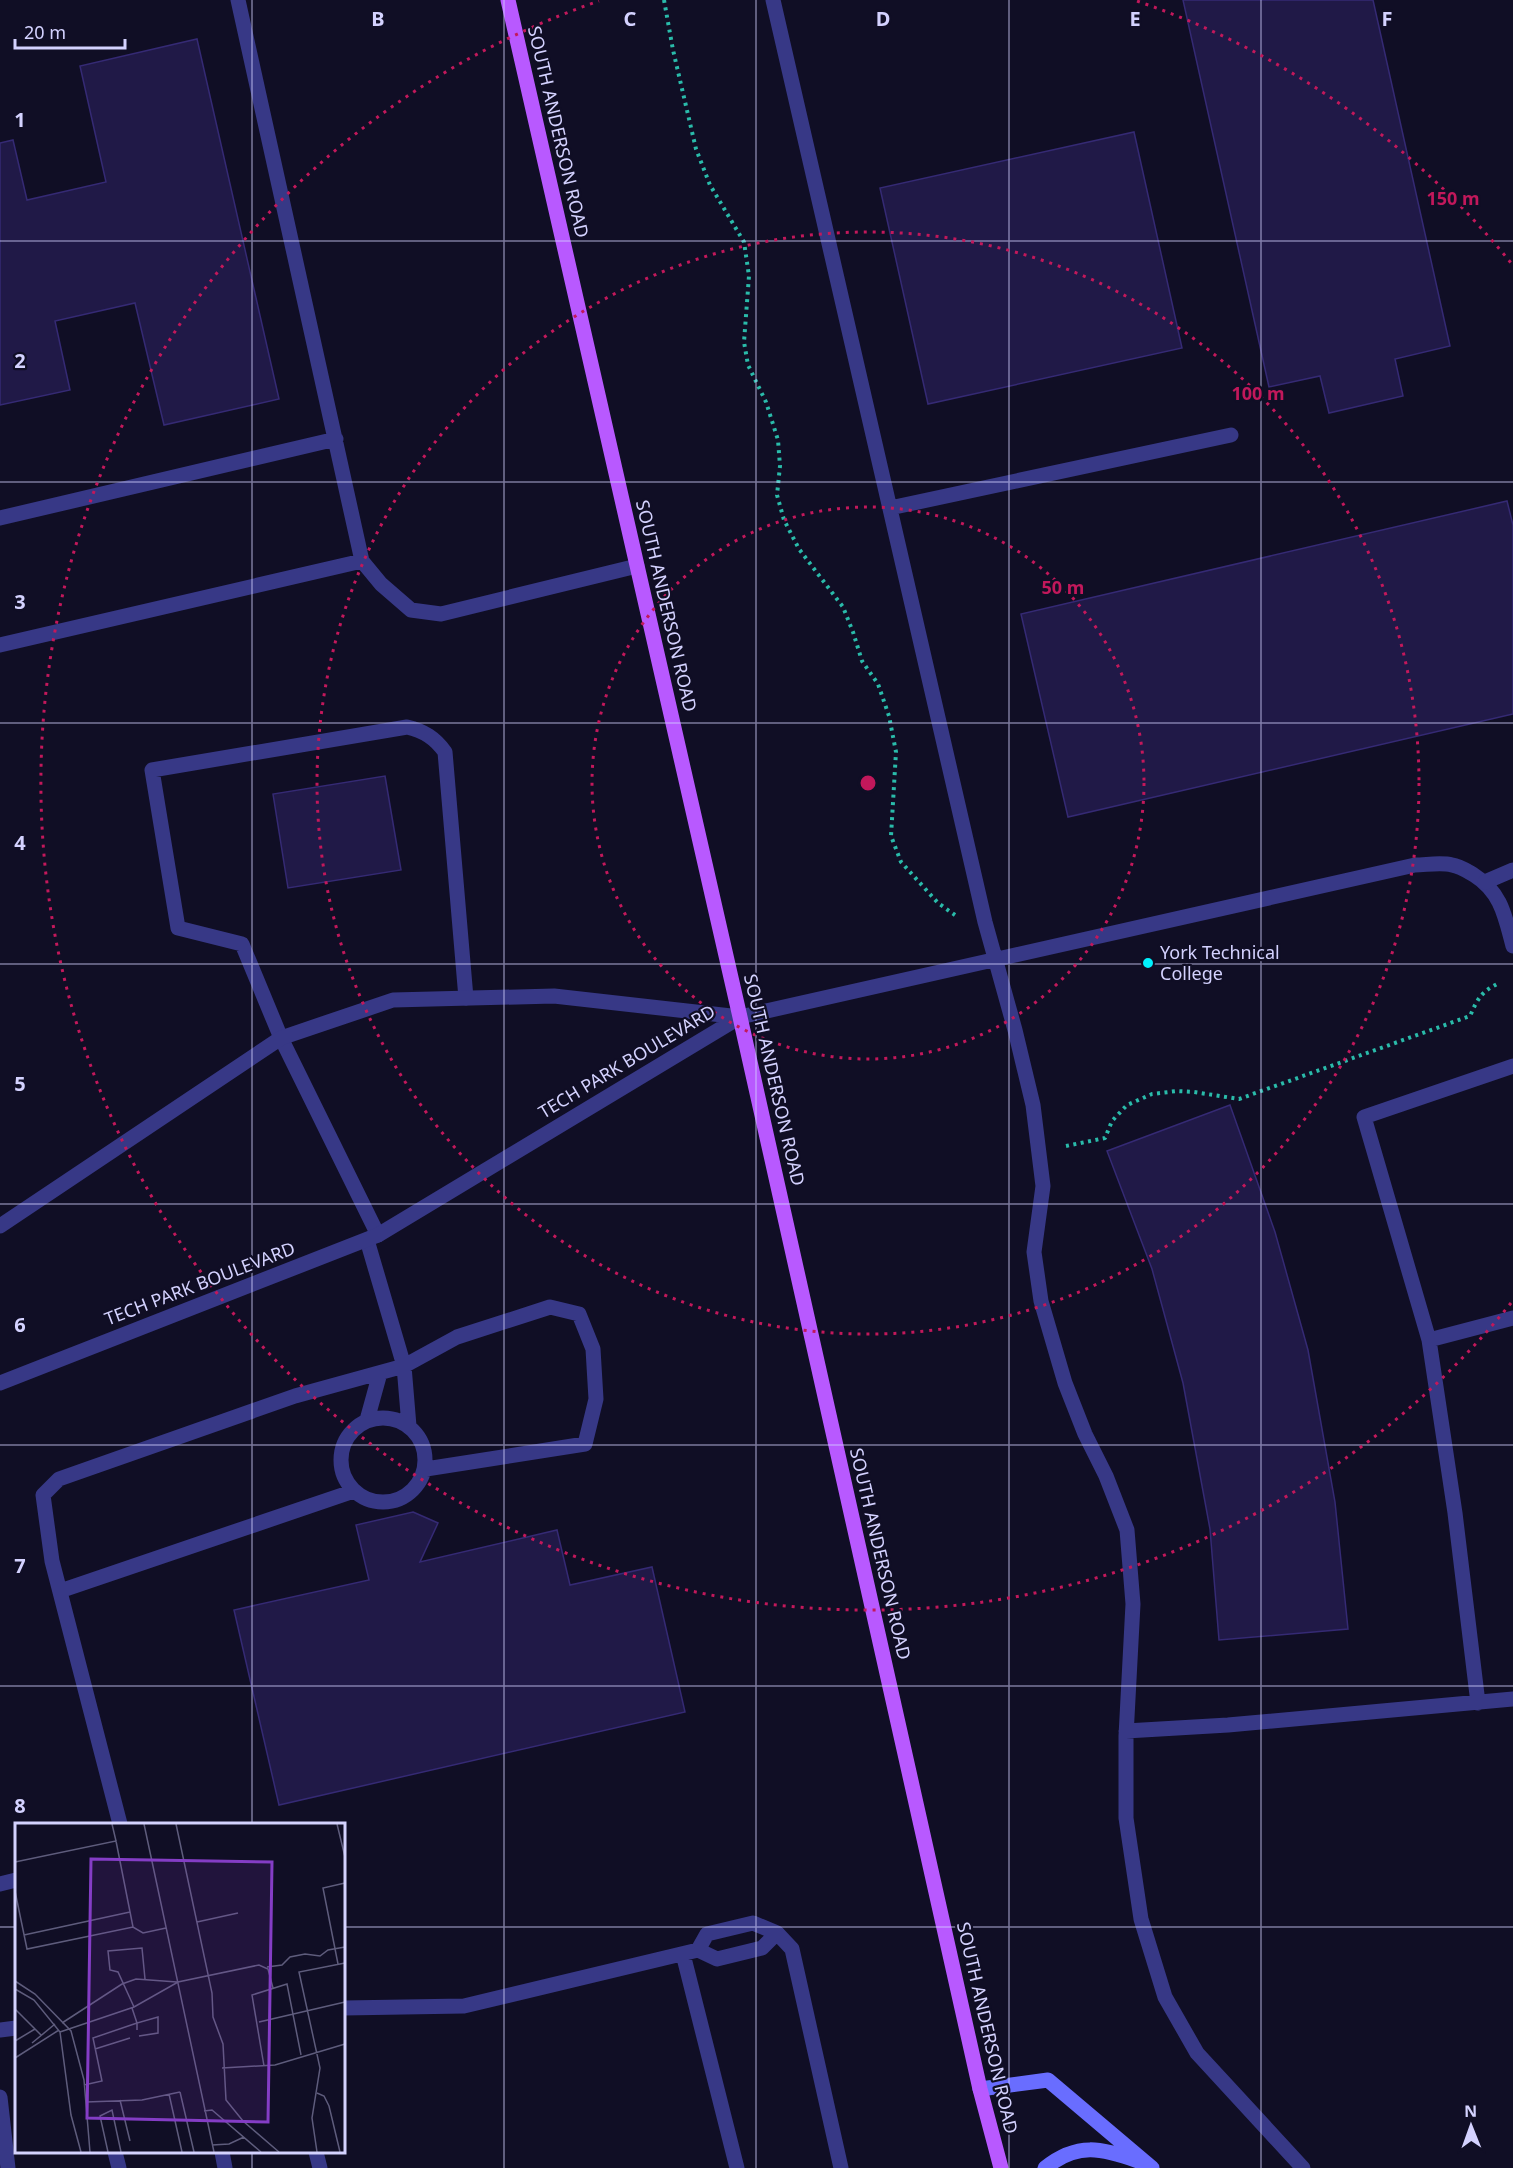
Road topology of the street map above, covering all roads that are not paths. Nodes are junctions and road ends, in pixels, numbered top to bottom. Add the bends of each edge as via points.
1 (238, 0) edge
2 (508, 0) edge
3 (773, 0) edge
4 (1231, 435) dead end
5 (336, 439) junction
6 (890, 508) junction
7 (0, 518) edge
8 (363, 561) junction
9 (637, 566) junction
10 (0, 645) edge
11 (1513, 870) edge
12 (1485, 882) junction
13 (1513, 946) edge
14 (994, 958) junction
15 (466, 998) junction
16 (740, 1017) junction
17 (281, 1038) junction
18 (1513, 1066) edge
19 (0, 1226) edge
20 (372, 1238) junction
21 (1513, 1318) edge
22 (1429, 1340) junction
23 (404, 1366) junction
24 (380, 1373) junction
25 (0, 1383) edge
26 (367, 1420) junction
27 (409, 1426) junction
28 (426, 1469) junction
29 (354, 1491) junction
30 (60, 1590) junction
31 (1513, 1699) edge
32 (1478, 1703) junction
33 (1126, 1731) junction
34 (120, 1823) edge
35 (15, 1880) edge
36 (0, 1884) edge
37 (777, 1933) junction
38 (691, 1952) junction
39 (345, 2008) edge
40 (15, 2028) edge
41 (0, 2030) edge
42 (980, 2089) junction
43 (0, 2097) edge
44 (115, 2153) edge
45 (222, 2153) edge
46 (316, 2153) edge
47 (734, 2164) edge
48 (1150, 2166) edge
49 (8, 2168) edge
50 (119, 2168) edge
51 (225, 2168) edge
52 (320, 2168) edge
53 (841, 2168) edge
54 (1000, 2168) edge
55 (1045, 2168) edge
56 (1303, 2168) edge

1 - 5 street
2 - 9 main road, SOUTH ANDERSON ROAD
3 - 6 street
4 - 6 street
5 - 7 street
5 - 8 street
6 - 14 street
8 - 9 street via 381,584 411,610 441,614
8 - 10 street
9 - 16 main road, SOUTH ANDERSON ROAD
11 - 12 street
12 - 13 street via 1497,897
12 - 14 street via 1451,864 1415,865
14 - 16 street
14 - 33 street via 1033,1105 1043,1186 1034,1252 1041,1301 1065,1383 1127,1530 1133,1604
15 - 16 street, TECH PARK BOULEVARD via 554,996
15 - 17 street, TECH PARK BOULEVARD via 393,1000
15 - 17 street via 445,752 438,741 407,727 152,770 178,928 242,944
16 - 20 street, TECH PARK BOULEVARD
16 - 42 main road, SOUTH ANDERSON ROAD
17 - 19 street, TECH PARK BOULEVARD
17 - 20 street
18 - 22 street via 1364,1117
20 - 23 street
20 - 25 street, TECH PARK BOULEVARD
21 - 22 street
22 - 32 street
23 - 24 street
23 - 27 street
23 - 28 street via 457,1337 550,1307 579,1314 593,1350 596,1399 585,1444
24 - 26 street
24 - 30 street via 296,1396 59,1479 44,1496 52,1561
26 - 27 street via 396,1419
26 - 29 street via 354,1428 340,1452 345,1481
27 - 28 street via 424,1450
28 - 29 street via 413,1490 390,1502 364,1499
29 - 30 street
30 - 34 street
31 - 32 street
32 - 33 street
33 - 56 street via 1126,1818 1141,1919 1165,1997 1197,2053
35 - 36 street
37 - 38 street via 762,1948 717,1959
37 - 38 street via 753,1923 707,1934
37 - 53 street via 792,1949
38 - 39 street via 464,2006
38 - 47 street
40 - 41 street
42 - 48 street via 1048,2080
42 - 54 main road, SOUTH ANDERSON ROAD
43 - 49 street
44 - 50 street
45 - 51 street
46 - 52 street
48 - 55 street via 1116,2153 1088,2150 1071,2151

